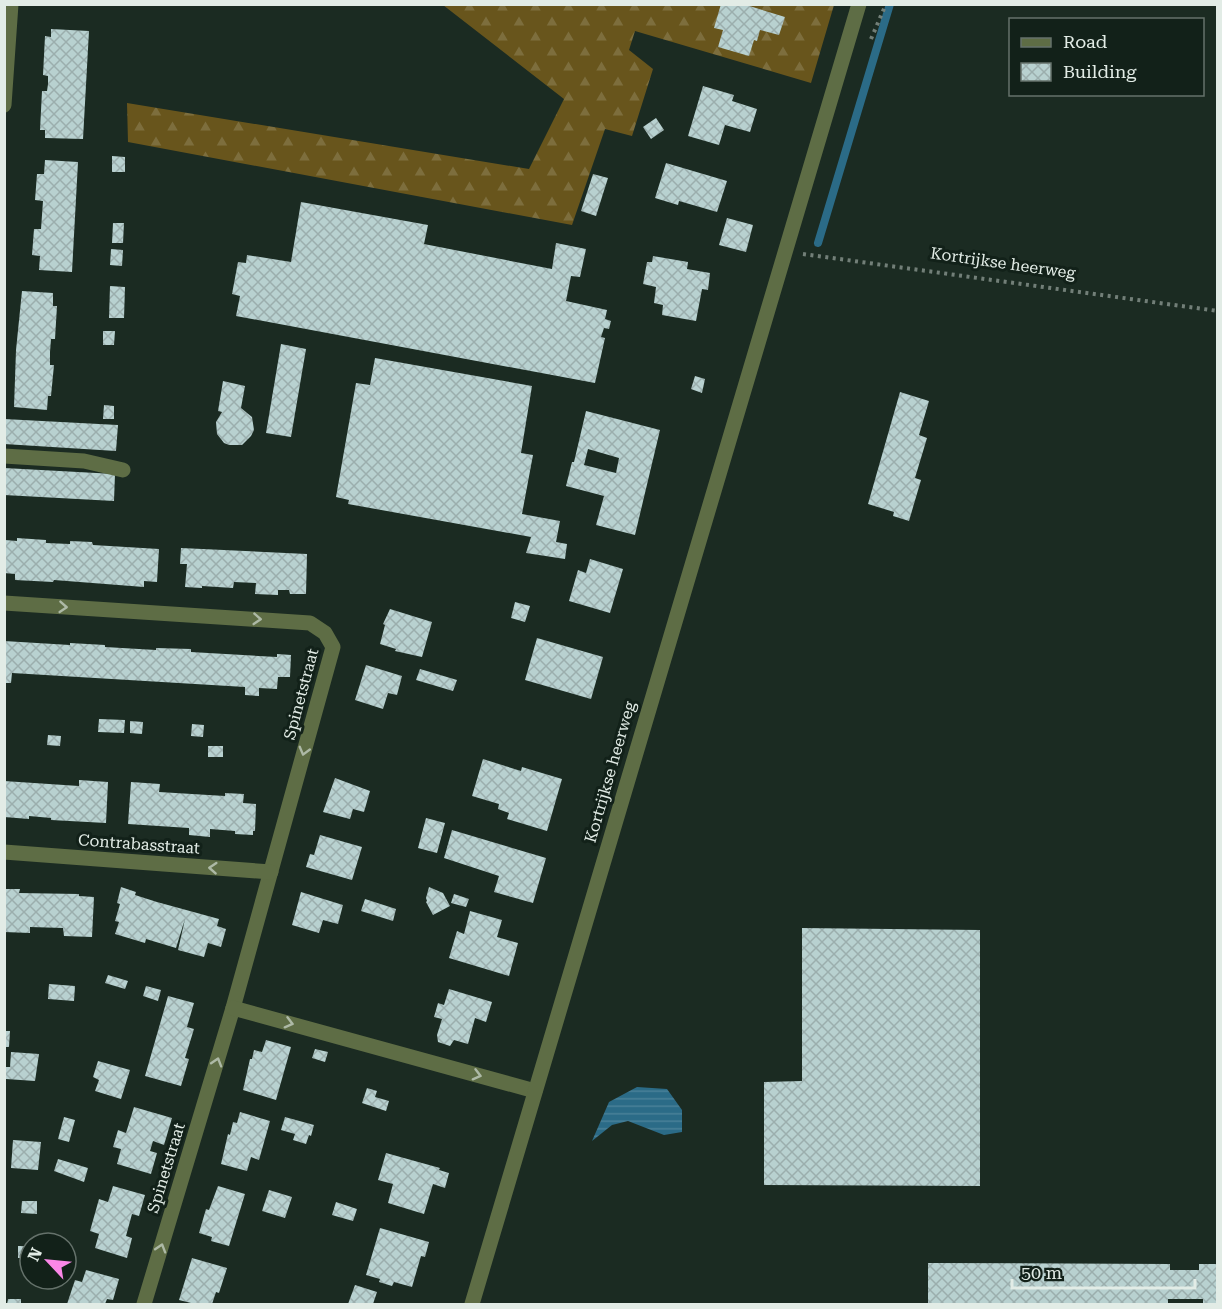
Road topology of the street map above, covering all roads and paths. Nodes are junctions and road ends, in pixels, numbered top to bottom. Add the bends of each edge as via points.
1 (11, 4) edge
2 (859, 4) edge
3 (4, 105) edge
4 (784, 251) junction
5 (1218, 311) edge
6 (4, 456) edge
7 (123, 470) dead end
8 (4, 603) edge
9 (4, 852) edge
10 (271, 872) junction
11 (233, 1008) junction
12 (535, 1091) junction
13 (144, 1305) edge
14 (472, 1305) edge

1 - 3 street
2 - 4 street, Kortrijkse heerweg
4 - 5 path, Kortrijkse heerweg
4 - 12 street, Kortrijkse heerweg
6 - 7 street via 84,461
8 -> 10 street, Spinetstraat via 310,623 325,633 333,647
10 -> 9 street, Contrabasstraat
10 - 11 street, Spinetstraat
11 -> 12 street
13 -> 11 street, Spinetstraat
12 - 14 street, Kortrijkse heerweg

